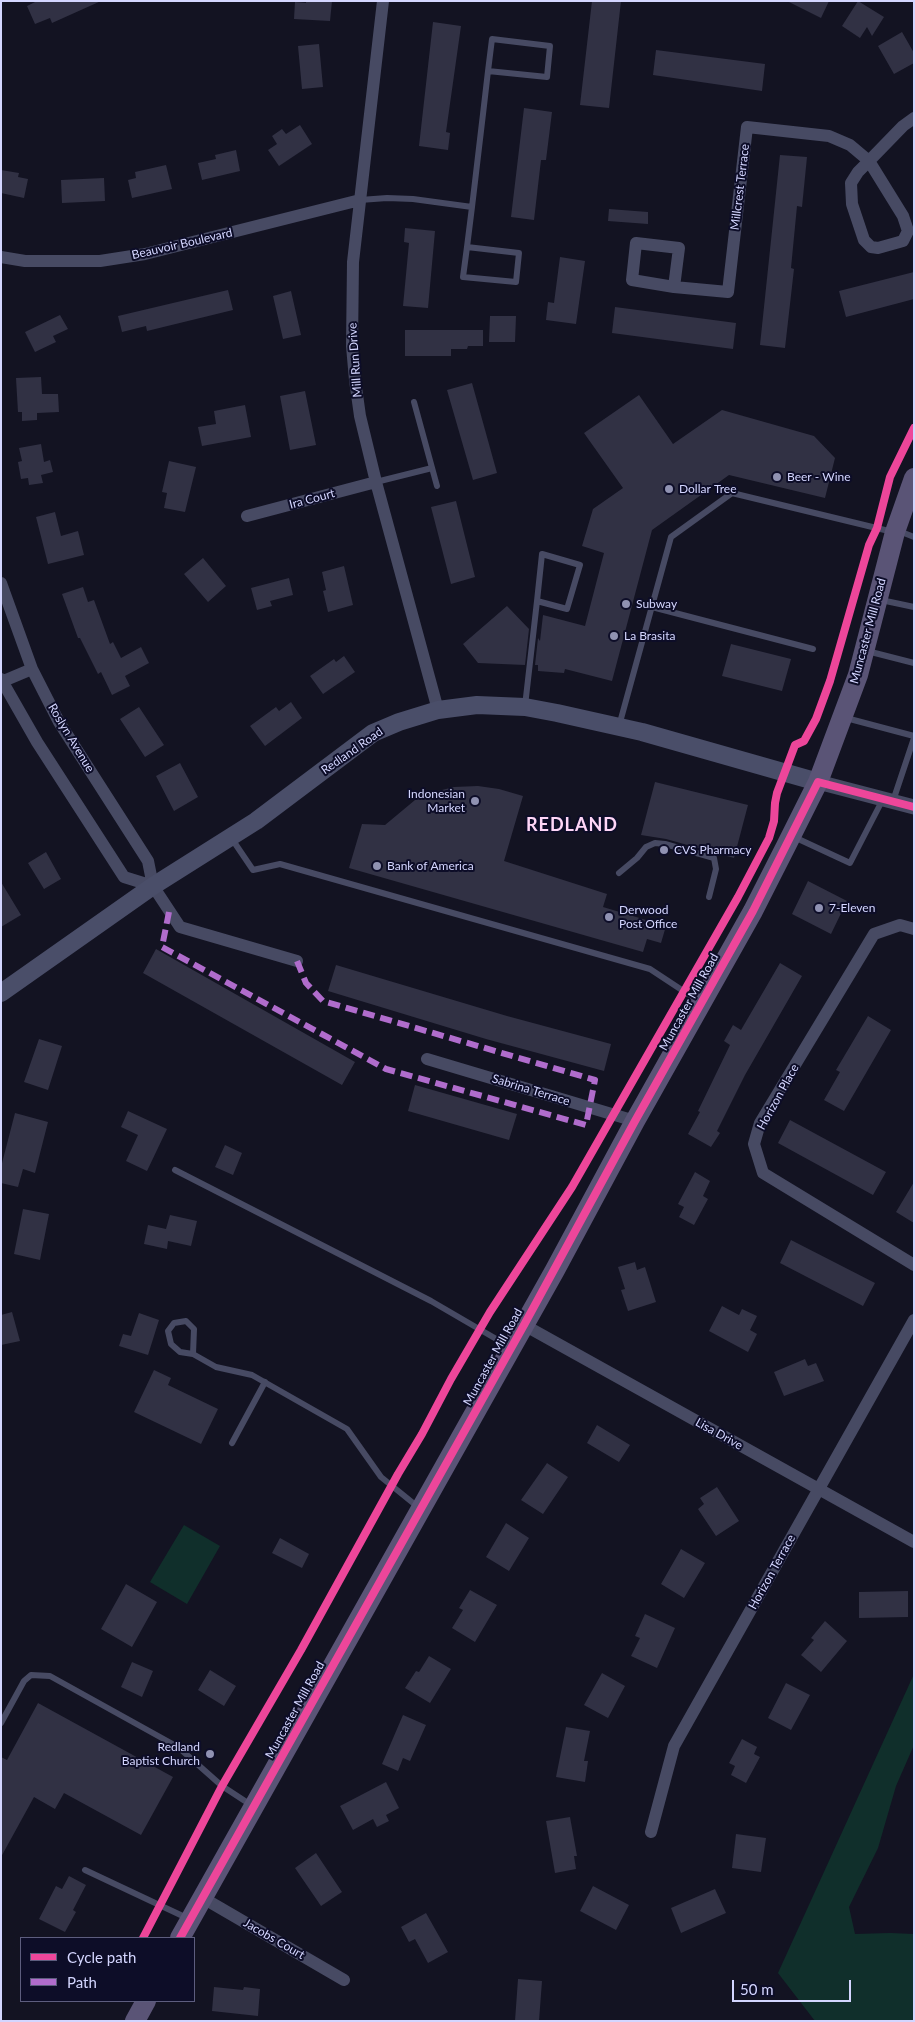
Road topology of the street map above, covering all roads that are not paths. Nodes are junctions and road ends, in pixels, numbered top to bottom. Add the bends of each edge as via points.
1 (383, 1) edge
2 (488, 71) junction
3 (914, 118) edge
4 (869, 161) junction
5 (360, 200) junction
6 (472, 207) junction
7 (467, 247) junction
8 (1, 257) edge
9 (674, 287) junction
10 (414, 402) dead end
11 (432, 468) junction
12 (914, 478) edge
13 (376, 482) junction
14 (437, 486) dead end
15 (247, 516) dead end
16 (901, 533) edge
17 (1, 583) edge
18 (877, 600) junction
19 (537, 601) junction
20 (652, 607) junction
21 (914, 607) edge
22 (813, 649) dead end
23 (864, 650) junction
24 (914, 663) edge
25 (32, 669) junction
26 (2, 681) edge
27 (525, 707) junction
28 (438, 710) junction
29 (842, 717) junction
30 (619, 727) junction
31 (914, 737) edge
32 (818, 782) junction
33 (888, 800) junction
34 (914, 807) edge
35 (791, 836) junction
36 (230, 837) junction
37 (619, 873) dead end
38 (153, 886) junction
39 (709, 897) dead end
40 (914, 929) edge
41 (297, 961) dead end
42 (1, 993) edge
43 (701, 1003) junction
44 (427, 1059) dead end
45 (634, 1121) junction
46 (175, 1170) dead end
47 (914, 1266) edge
48 (914, 1320) edge
49 (524, 1325) junction
50 (511, 1348) junction
51 (193, 1354) junction
52 (265, 1382) junction
53 (232, 1443) dead end
54 (818, 1489) junction
55 (420, 1510) junction
56 (914, 1542) edge
57 (1, 1723) edge
58 (254, 1806) junction
59 (651, 1832) dead end
60 (85, 1870) dead end
61 (203, 1898) junction
62 (191, 1920) junction
63 (181, 1937) edge
64 (344, 1980) dead end
65 (145, 2002) edge
66 (135, 2021) edge

1 - 5 street, Mill Run Drive
2 - 2 lane via 547,77 550,46 492,39
2 - 6 lane
3 - 4 street, Millcrest Terrace via 902,126
4 - 4 street, Millcrest Terrace via 903,216 908,231 903,241 878,248 871,247 864,240 852,204 852,183
4 - 9 street, Millcrest Terrace via 850,145 829,136 747,126 728,292
5 - 6 lane via 413,199
5 - 8 street, Beauvoir Boulevard via 145,254 100,261 25,261
5 - 13 street, Mill Run Drive via 353,262 352,346 360,416
6 - 7 lane
7 - 7 lane via 464,277 516,282 519,253
9 - 9 street, Millcrest Terrace via 632,280 636,243 679,248
10 - 11 lane
11 - 13 lane
11 - 14 lane
12 - 16 main road, Muncaster Mill Road
13 - 15 street, Ira Court
13 - 28 street, Mill Run Drive
16 - 18 main road, Muncaster Mill Road
16 - 20 lane via 732,492 671,537
17 - 25 street, Roslyn Avenue
18 - 21 lane
18 - 23 main road, Muncaster Mill Road
19 - 19 lane via 542,554 580,564 567,609
19 - 27 lane
20 - 22 lane
20 - 30 lane
23 - 24 lane
23 - 29 main road, Muncaster Mill Road
25 - 26 street
25 - 38 street, Roslyn Avenue via 59,722 148,861
26 - 38 street via 37,742 124,877
27 - 28 main road, Redland Road via 478,705
27 - 30 main road, Redland Road
28 - 36 main road, Redland Road via 373,733
29 - 31 lane
29 - 32 main road, Muncaster Mill Road
30 - 32 main road, Redland Road
31 - 33 lane
32 - 33 street
32 - 35 main road, Muncaster Mill Road
33 - 34 street
33 - 35 lane via 850,862
35 - 43 main road, Muncaster Mill Road
36 - 38 main road, Redland Road
36 - 43 lane via 253,870 280,864 650,969
37 - 39 lane via 646,847 655,843 665,844 714,858 716,869
38 - 41 street, Roslyn Avenue via 180,927
38 - 42 main road, Redland Road
40 - 47 street, Horizon Place via 900,925 874,934 760,1124 754,1144 763,1173
43 - 45 main road, Muncaster Mill Road
44 - 45 street, Sabrina Terrace
45 - 49 main road, Muncaster Mill Road
46 - 50 lane via 431,1301
48 - 54 street, Horizon Terrace
49 - 50 main road, Muncaster Mill Road
49 - 54 street, Lisa Drive
50 - 55 main road, Muncaster Mill Road
51 - 51 lane via 180,1352 171,1344 168,1331 174,1323 186,1321 194,1329
51 - 52 lane via 216,1367 252,1375
52 - 53 lane
52 - 55 lane via 347,1428 381,1477
54 - 56 street, Lisa Drive
54 - 59 street, Horizon Terrace via 674,1746
55 - 58 main road, Muncaster Mill Road
57 - 58 lane via 24,1681 31,1675 50,1676 178,1747 222,1786
58 - 61 main road, Muncaster Mill Road
60 - 62 lane
61 - 62 main road, Muncaster Mill Road
61 - 64 street, Jacobs Court
62 - 63 main road, Muncaster Mill Road
65 - 66 main road

